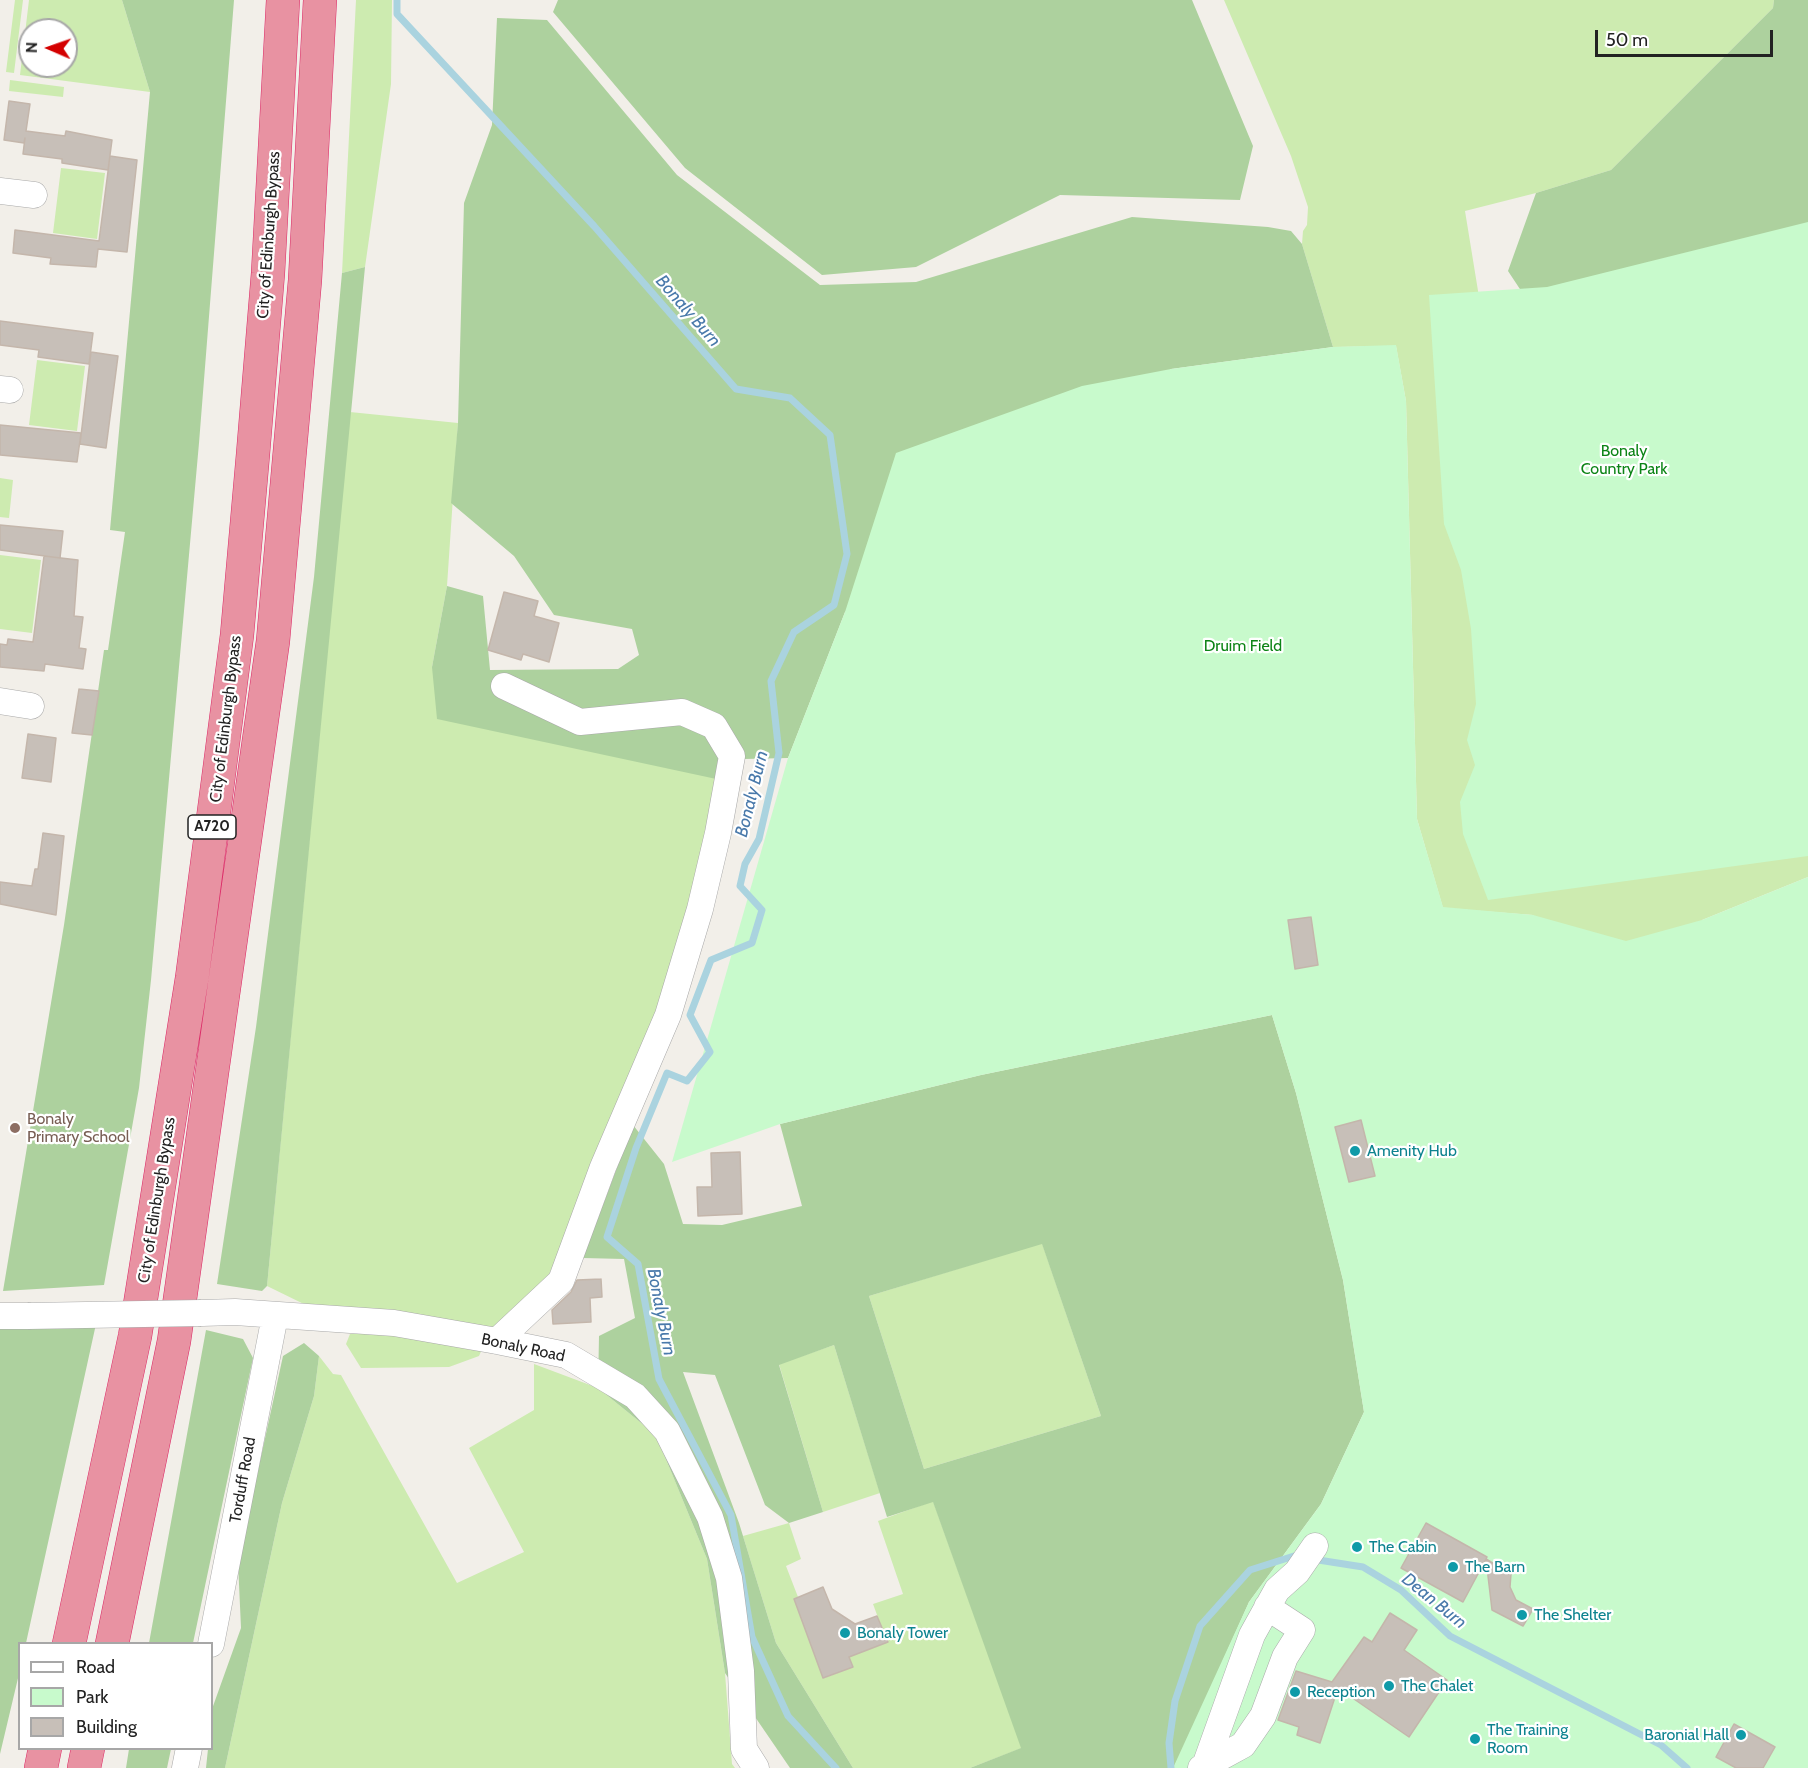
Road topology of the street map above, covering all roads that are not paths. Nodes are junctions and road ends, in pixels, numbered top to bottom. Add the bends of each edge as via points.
1 (283, 0) edge
2 (320, 0) edge
3 (0, 191) edge
4 (34, 195) dead end
5 (504, 686) dead end
6 (0, 701) edge
7 (31, 706) dead end
8 (0, 1316) edge
9 (275, 1316) junction
10 (497, 1341) junction
11 (1315, 1546) dead end
12 (1267, 1607) junction
13 (69, 1642) edge
14 (112, 1642) edge
15 (211, 1642) edge
16 (45, 1750) edge
17 (88, 1750) edge
18 (189, 1750) edge
19 (1204, 1766) edge
20 (40, 1768) edge
21 (84, 1768) edge
22 (185, 1768) edge
23 (756, 1768) edge

1 - 13 highway, City of Edinburgh Bypass / A720 via 268,273 237,635 192,978 135,1336
2 - 14 highway, A720 via 305,280 272,652 174,1341
3 - 4 street
5 - 10 street via 580,722 682,712 714,726 732,756 700,909 668,1015 603,1167 561,1281
6 - 7 street
8 - 9 street, Bonaly Road, bridge via 201,1313
9 - 10 street, Bonaly Road via 394,1323
9 - 15 street, Torduff Road
10 - 23 street, Bonaly Road via 566,1355 585,1365 635,1396 667,1431 710,1516 729,1578 741,1671 744,1749
11 - 12 street
12 - 19 street via 1252,1635
12 - 19 street via 1302,1630 1285,1657 1263,1716 1243,1744
16 - 20 highway
17 - 21 highway
18 - 22 street

